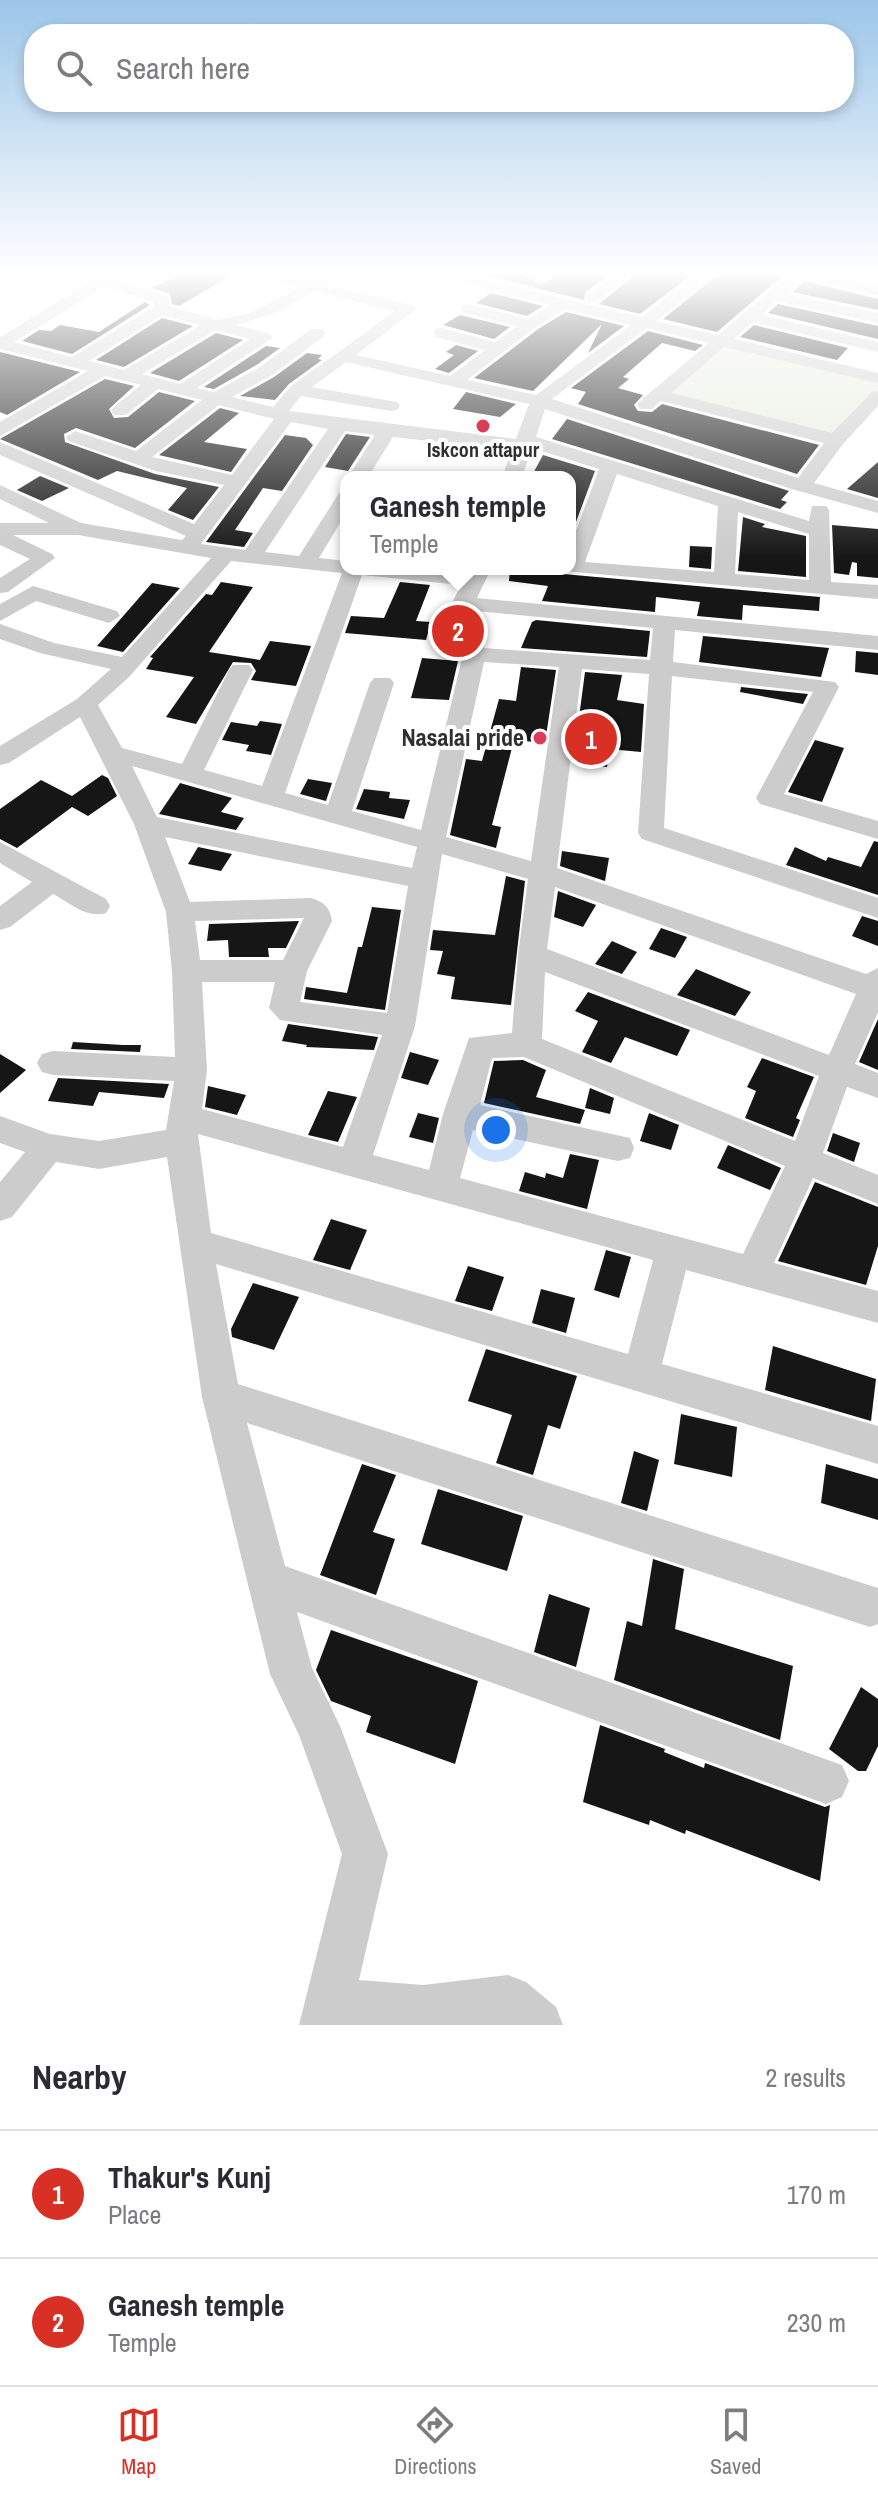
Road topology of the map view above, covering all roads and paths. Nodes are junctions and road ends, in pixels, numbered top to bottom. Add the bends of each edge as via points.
1 (58, 368) edge
2 (89, 368) edge
3 (141, 368) edge
4 (218, 368) edge
5 (275, 368) edge
6 (316, 368) edge
7 (413, 368) edge
8 (471, 368) edge
9 (584, 368) edge
10 (690, 368) edge
11 (835, 368) edge
12 (101, 371) junction
13 (45, 373) dead end
14 (125, 377) junction
15 (878, 378) edge
16 (453, 382) junction
17 (153, 384) junction
18 (297, 390) junction
19 (181, 391) junction
20 (657, 395) junction
21 (878, 396) edge
22 (215, 399) junction
23 (539, 401) junction
24 (391, 406) dead end
25 (120, 411) dead end
26 (281, 415) junction
27 (340, 425) junction
28 (621, 428) junction
29 (388, 429) junction
30 (0, 430) edge
31 (75, 437) dead end
32 (836, 440) junction
33 (525, 443) junction
34 (0, 448) edge
35 (138, 459) junction
36 (610, 466) junction
37 (163, 467) junction
38 (362, 471) edge
39 (514, 471) edge
40 (237, 482) junction
41 (811, 488) junction
42 (0, 491) edge
43 (728, 502) junction
44 (130, 506) junction
45 (340, 507) edge
46 (878, 507) edge
47 (0, 529) edge
48 (78, 529) junction
49 (818, 530) junction
50 (0, 537) edge
51 (192, 540) junction
52 (226, 554) junction
53 (576, 554) edge
54 (251, 557) junction
55 (305, 563) junction
56 (340, 566) edge
57 (576, 567) edge
58 (352, 575) edge
59 (407, 575) edge
60 (724, 579) junction
61 (473, 584) edge
62 (0, 587) edge
63 (820, 588) junction
64 (878, 592) edge
65 (0, 614) edge
66 (109, 616) dead end
67 (664, 623) junction
68 (0, 631) edge
69 (878, 643) edge
70 (474, 654) junction
71 (571, 661) junction
72 (125, 665) junction
73 (662, 667) junction
74 (241, 670) dead end
75 (382, 683) dead end
76 (85, 704) junction
77 (113, 753) junction
78 (0, 757) edge
79 (190, 773) junction
80 (270, 798) junction
81 (338, 815) junction
82 (147, 824) junction
83 (878, 830) edge
84 (432, 843) junction
85 (0, 851) edge
86 (545, 874) junction
87 (423, 879) junction
88 (53, 880) junction
89 (96, 906) dead end
90 (878, 908) edge
91 (180, 912) junction
92 (0, 920) edge
93 (532, 955) junction
94 (187, 971) junction
95 (292, 971) junction
96 (876, 986) edge
97 (400, 1026) junction
98 (526, 1045) junction
99 (53, 1063) dead end
100 (191, 1070) junction
101 (837, 1070) junction
102 (878, 1086) edge
103 (459, 1114) junction
104 (0, 1129) edge
105 (183, 1129) junction
106 (49, 1147) junction
107 (618, 1148) dead end
108 (804, 1161) junction
109 (354, 1164) junction
110 (441, 1188) junction
111 (878, 1190) edge
112 (0, 1207) edge
113 (195, 1243) junction
114 (673, 1251) junction
115 (752, 1273) junction
116 (878, 1307) edge
117 (641, 1374) junction
118 (221, 1397) junction
119 (878, 1445) edge
120 (271, 1582) junction
121 (870, 1606) dead end
122 (826, 1781) dead end
123 (328, 2013) edge
124 (538, 2025) edge

1 - 13 street
2 - 12 street
3 - 14 street
4 - 19 street
5 - 22 street
6 - 18 street
7 - 16 street
8 - 16 street
9 - 23 street
10 - 20 street
11 - 15 street
12 - 14 street
12 - 30 street
14 - 17 street
16 - 23 street
17 - 19 street
17 - 25 street
18 - 24 street
18 - 26 street
19 - 22 street
20 - 28 street
20 - 32 street
21 - 32 street
22 - 26 street
22 - 35 street
23 - 28 street
23 - 33 street
26 - 27 street
26 - 40 street
27 - 29 street
27 - 54 street
28 - 41 street
29 - 33 street
29 - 38 street
31 - 35 street
32 - 41 street
33 - 36 street
33 - 39 street
34 - 44 street
35 - 37 street
36 - 43 street
36 - 53 street
37 - 40 street
37 - 44 street
40 - 51 street
41 - 46 street
41 - 49 street
42 - 48 street
43 - 49 street
43 - 60 street
44 - 51 street
45 - 55 street
47 - 48 street
48 - 51 street
49 - 63 street
50 - 62 street via 45,558
51 - 52 street
52 - 54 street
52 - 72 street
54 - 55 street
55 - 56 street
57 - 60 street
58 - 80 street
59 - 61 street
60 - 63 street
61 - 67 street
61 - 70 street
63 - 64 street
65 - 66 street via 33,593
67 - 69 street
67 - 73 street
68 - 72 street
70 - 71 street
70 - 84 street
71 - 73 street
71 - 86 street
72 - 76 street
73 - 83 street via 827,687 769,798
73 - 90 street via 651,833
74 - 79 street
75 - 81 street
76 - 77 street
76 - 78 street
77 - 79 street
77 - 82 street
79 - 80 street
80 - 81 street
81 - 84 street
82 - 87 street
82 - 91 street
84 - 86 street
84 - 87 street
85 - 88 street
86 - 93 street
86 - 96 street
87 - 97 street
88 - 89 street
88 - 92 street
91 - 94 street
91 - 95 street via 311,908 318,921
93 - 98 street
93 - 101 street
94 - 95 street
94 - 100 street
95 - 97 street via 282,1006 291,1012
96 - 101 street
97 - 109 street
98 - 103 street via 480,1046
98 - 108 street
99 - 100 street
100 - 105 street
101 - 102 street
101 - 108 street
103 - 107 street
103 - 110 street
104 - 106 street
105 - 106 street via 99,1155
105 - 109 street
105 - 113 street
106 - 112 street
108 - 111 street
108 - 115 street
109 - 110 street
110 - 114 street
113 - 117 street
113 - 118 street
114 - 115 street
114 - 117 street
115 - 116 street
117 - 119 street
118 - 120 street
118 - 121 street
120 - 122 street
120 - 123 street via 292,1674 318,1726 365,1854
123 - 124 street via 508,2000

